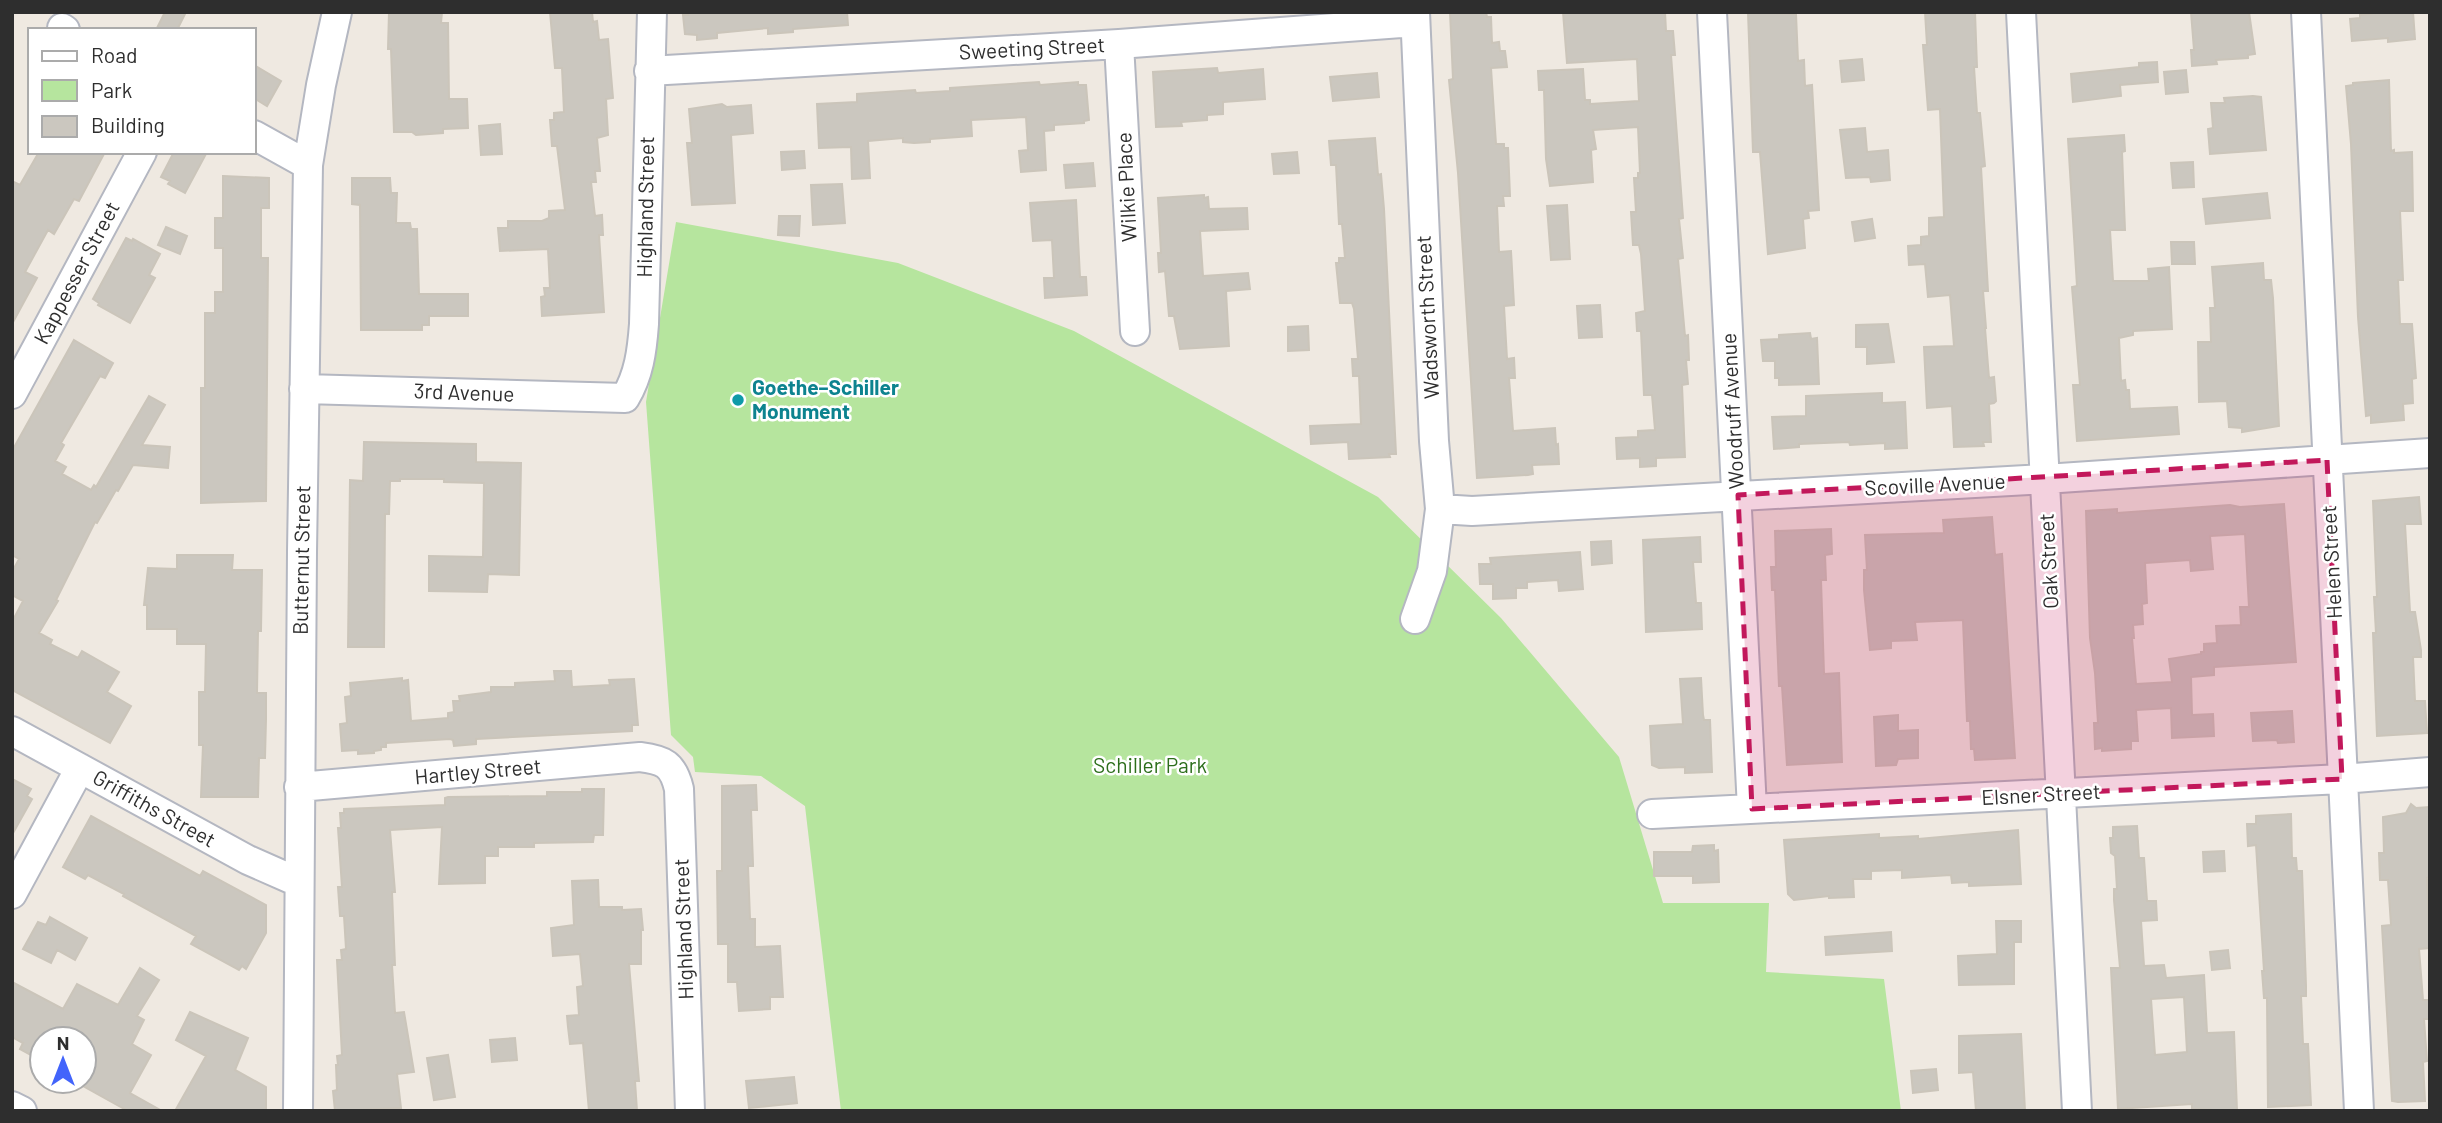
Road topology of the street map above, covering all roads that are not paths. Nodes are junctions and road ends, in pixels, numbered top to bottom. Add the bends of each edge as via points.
1 (337, 12) edge
2 (652, 12) edge
3 (1712, 12) edge
4 (2021, 12) edge
5 (2306, 12) edge
6 (1415, 17) edge
7 (1119, 44) junction
8 (649, 71) junction
9 (256, 136) edge
10 (141, 154) edge
11 (308, 165) junction
12 (1135, 331) dead end
13 (304, 389) junction
14 (12, 394) edge
15 (625, 398) joint
16 (2430, 453) edge
17 (2327, 460) junction
18 (2045, 479) junction
19 (1738, 495) junction
20 (1440, 509) junction
21 (1415, 619) dead end
22 (12, 732) edge
23 (656, 759) joint
24 (79, 768) junction
25 (2430, 772) edge
26 (2342, 779) junction
27 (299, 787) junction
28 (2061, 794) junction
29 (1752, 809) junction
30 (1652, 814) dead end
31 (298, 882) junction
32 (12, 894) edge
33 (12, 1106) edge
34 (22, 1111) edge
35 (298, 1111) edge
36 (690, 1111) edge
37 (2077, 1111) edge
38 (2359, 1111) edge

1 - 11 street, Butternut Street
2 - 8 street, Highland Street
3 - 19 street, Woodruff Avenue
4 - 18 street, Oak Street
5 - 17 street, Helen Street
6 - 7 street, Sweeting Street
6 - 20 street, Wadsworth Street
7 - 8 street, Sweeting Street
7 - 12 street, Wilkie Place
8 - 15 street, Highland Street via 642,352 635,382
9 - 11 street
10 - 14 street, Kappesser Street
11 - 13 street, Butternut Street
13 - 15 street, 3rd Avenue
13 - 27 street, Butternut Street
16 - 17 street, Scoville Avenue
17 - 18 street, Scoville Avenue
17 - 26 street, Helen Street
18 - 19 street, Scoville Avenue
18 - 28 street, Oak Street
19 - 20 street, Scoville Avenue
19 - 29 street, Woodruff Avenue
20 - 21 street, Wadsworth Street via 1432,571
22 - 24 street, Griffiths Street
23 - 27 street, Hartley Street
23 - 36 street, Highland Street via 676,773 679,789
24 - 31 street, Griffiths Street via 248,860
24 - 32 street
25 - 26 street, Elsner Street
26 - 28 street, Elsner Street
26 - 38 street, Helen Street
27 - 31 street, Butternut Street
28 - 29 street, Elsner Street
28 - 37 street, Oak Street
29 - 30 street, Elsner Street
31 - 35 street, Butternut Street
33 - 34 street

